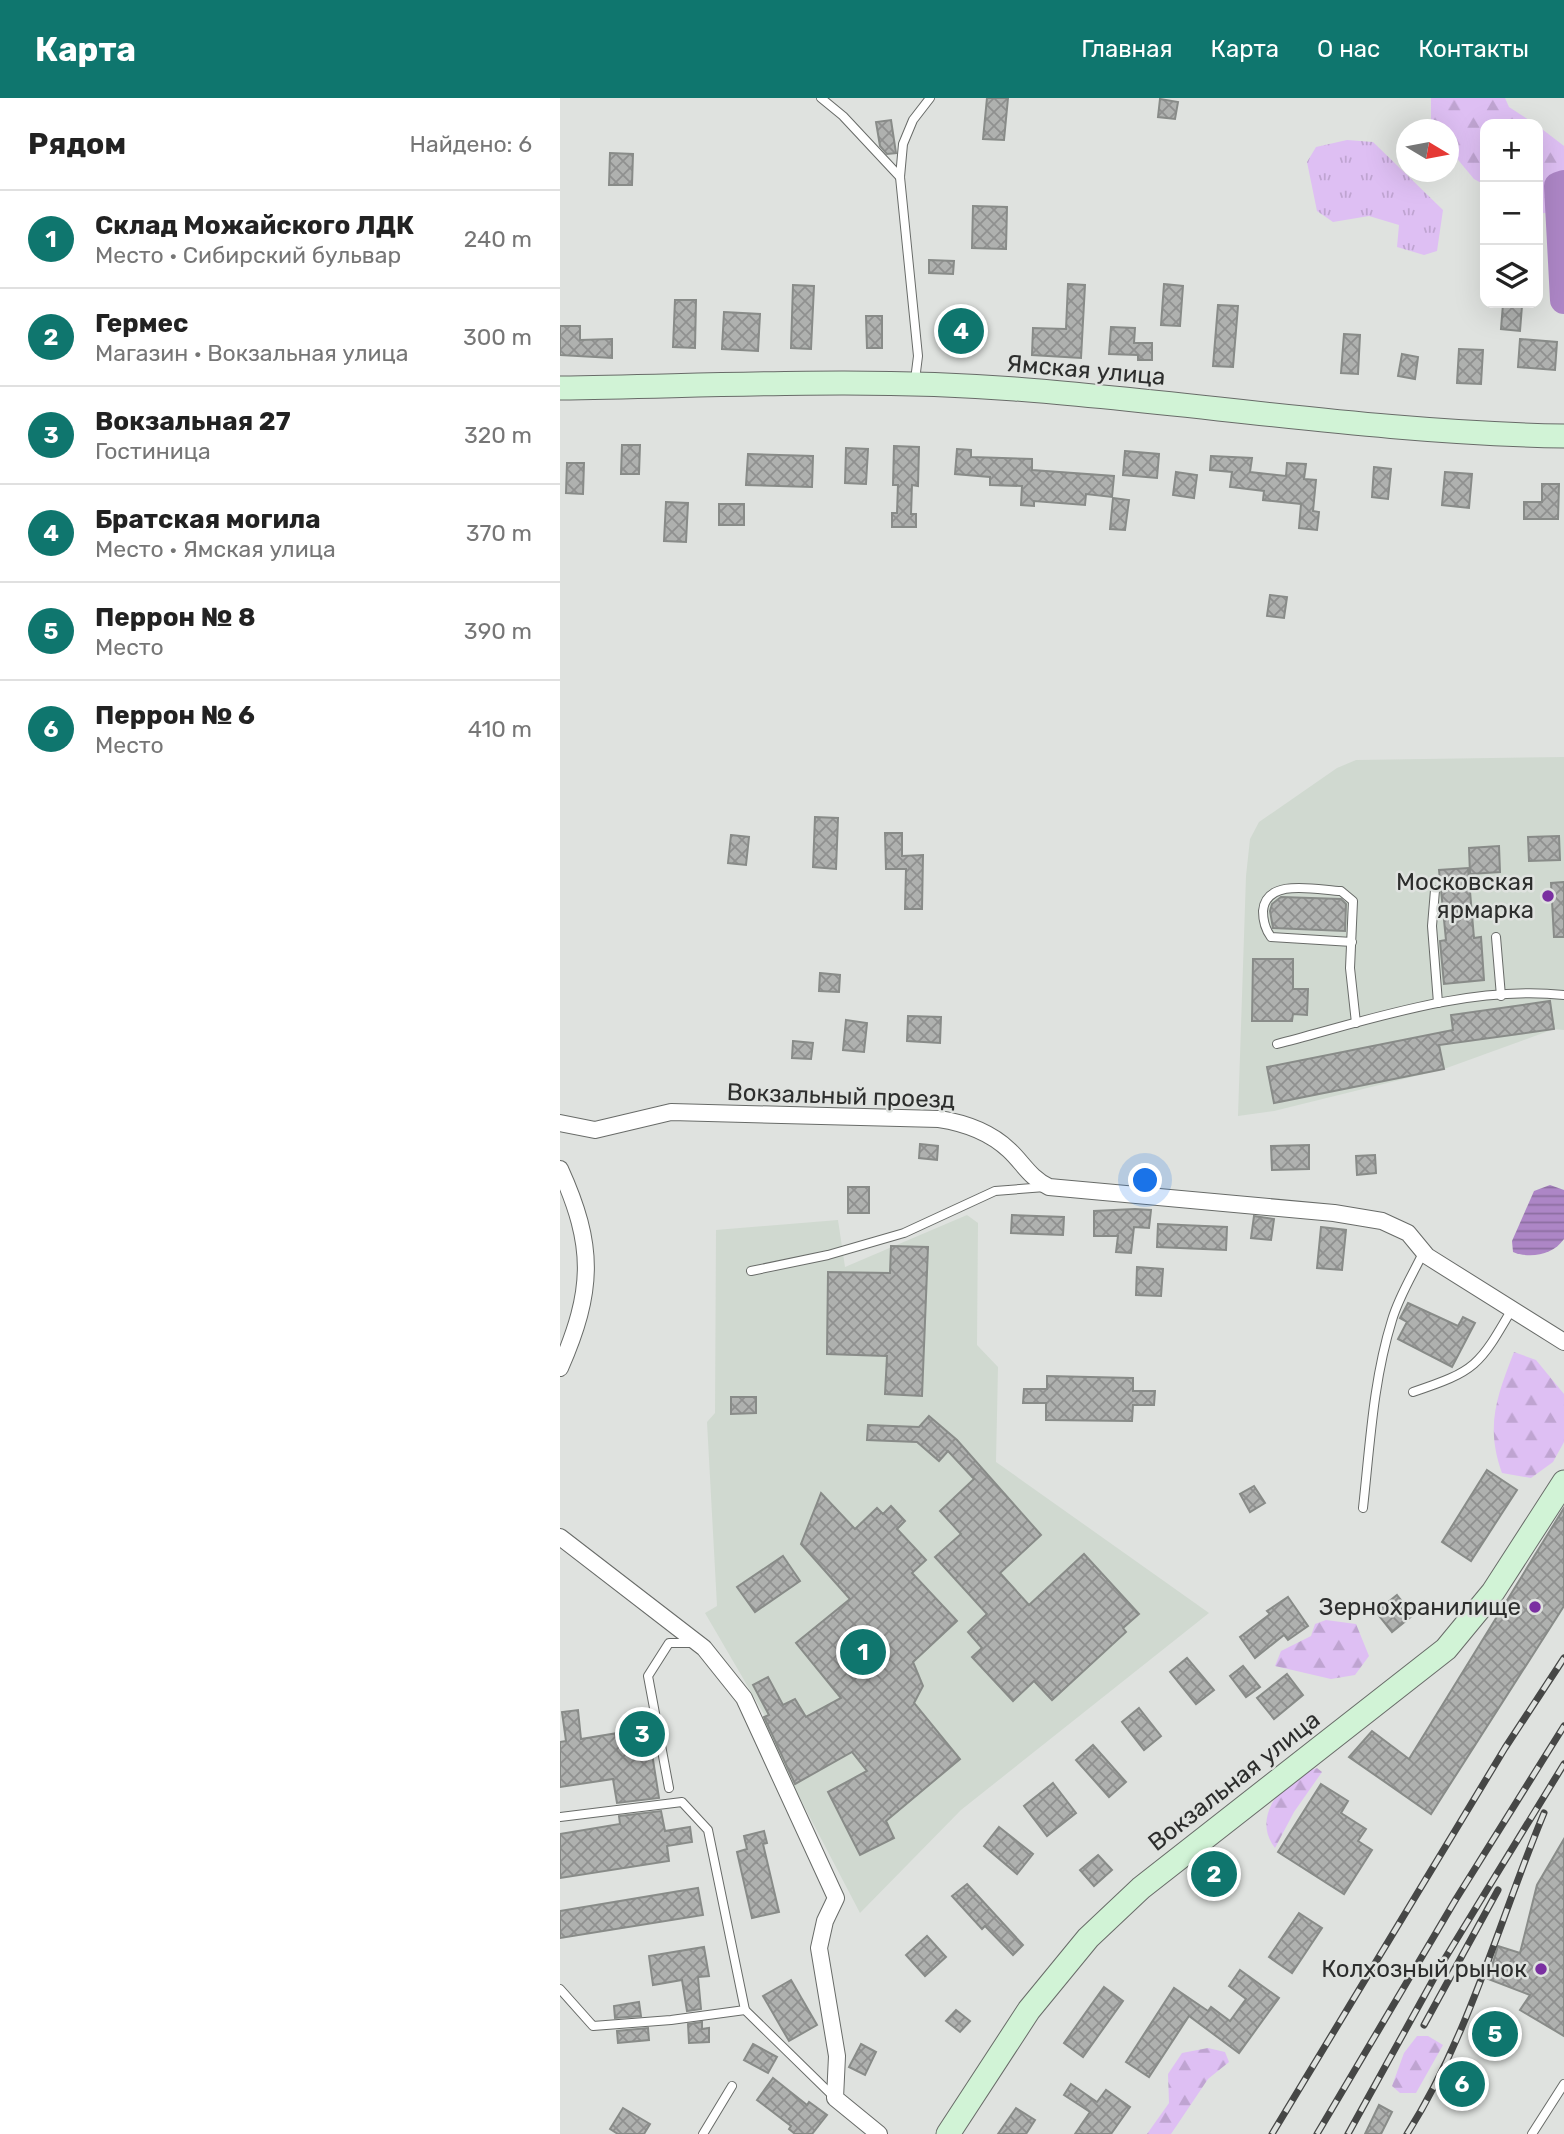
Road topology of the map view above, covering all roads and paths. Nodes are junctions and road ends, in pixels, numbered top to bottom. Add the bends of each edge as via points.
1 (821, 98) edge
2 (930, 98) edge
3 (900, 177) junction
4 (915, 384) junction
5 (560, 388) edge
6 (1564, 436) edge
7 (1435, 890) dead end
8 (1496, 937) dead end
9 (1352, 942) junction
10 (1564, 995) edge
11 (1501, 996) junction
12 (1438, 1003) junction
13 (1356, 1023) junction
14 (1277, 1044) dead end
15 (560, 1123) edge
16 (560, 1169) edge
17 (1049, 1187) junction
18 (1424, 1251) junction
19 (751, 1271) dead end
20 (1512, 1309) junction
21 (1564, 1342) edge
22 (560, 1368) edge
23 (1413, 1392) dead end
24 (1564, 1482) edge
25 (1363, 1508) dead end
26 (560, 1537) edge
27 (699, 1643) junction
28 (669, 1788) dead end
29 (560, 1817) edge
30 (560, 1989) edge
31 (745, 2010) junction
32 (1564, 2084) edge
33 (732, 2086) dead end
34 (835, 2098) junction
35 (703, 2134) edge
36 (880, 2134) edge
37 (948, 2134) edge
38 (1532, 2134) edge

1 - 3 lane
2 - 3 lane via 913,120 903,144
3 - 4 lane via 918,356
4 - 5 main road, Ямская улица
4 - 6 main road, Ямская улица via 1027,390 1456,431
7 - 12 lane via 1432,926
8 - 11 lane
9 - 9 lane via 1353,901 1341,891 1280,889 1264,902 1265,929 1271,937
9 - 13 lane
10 - 11 lane
11 - 12 lane
12 - 13 lane
13 - 14 lane
15 - 17 street, Вокзальный проезд via 595,1130 671,1112 939,1119 966,1124 988,1135 1007,1148 1031,1177
16 - 22 street via 579,1210 588,1254 584,1297
17 - 18 street via 1360,1216 1408,1233
17 - 19 lane via 995,1191 904,1233
18 - 20 street
18 - 25 lane via 1386,1341 1373,1404
20 - 21 street
20 - 23 lane via 1474,1366 1460,1376
24 - 37 main road, Вокзальная улица via 1493,1592 1446,1649 1171,1864 1088,1938 1029,2010
26 - 27 street
27 - 28 lane via 669,1643 648,1676
27 - 34 street via 744,1698 836,1898 819,1948 837,2056
29 - 31 lane via 682,1801 708,1830
30 - 31 lane via 593,2026
31 - 34 lane
32 - 38 lane
33 - 35 lane
34 - 36 street

